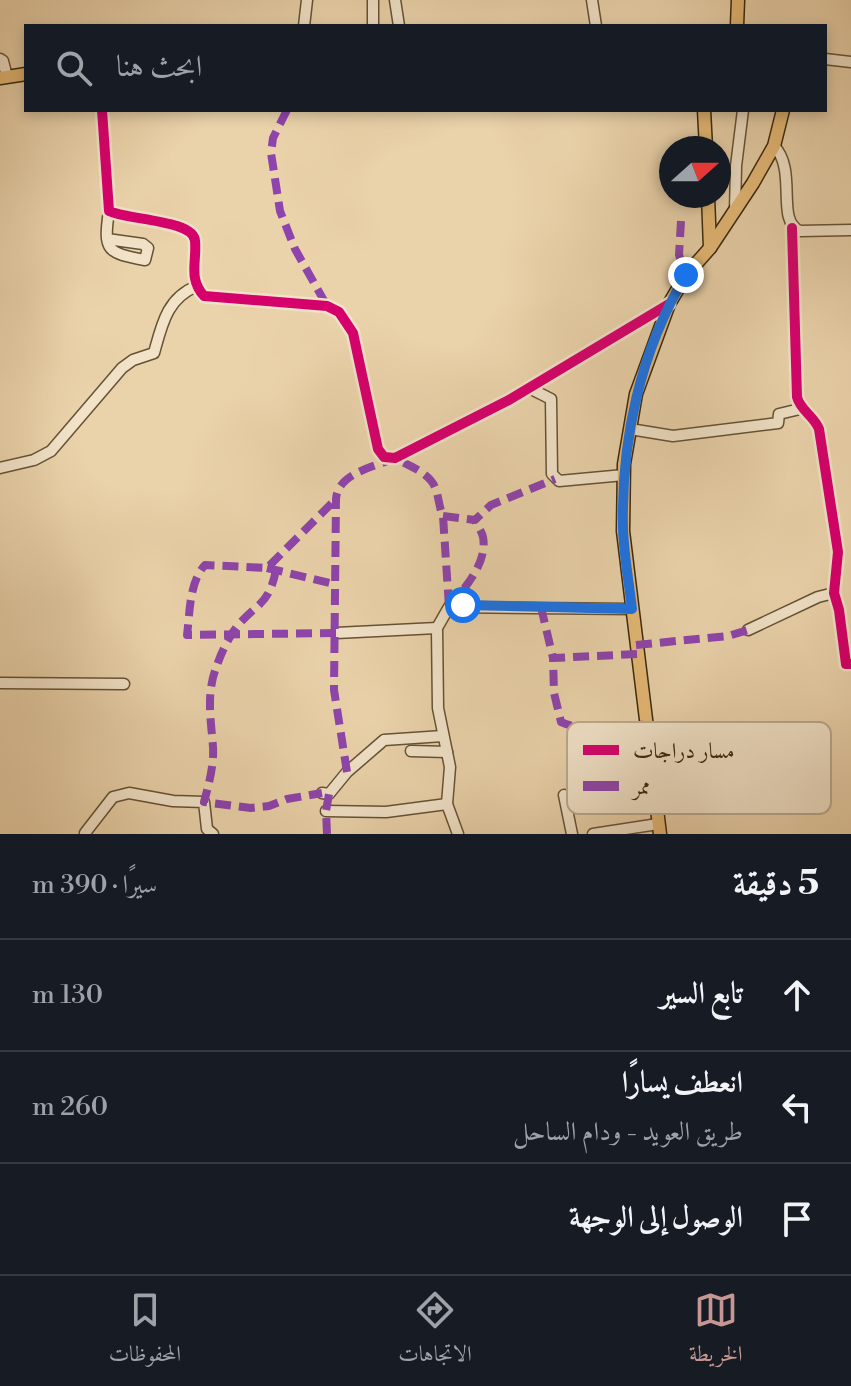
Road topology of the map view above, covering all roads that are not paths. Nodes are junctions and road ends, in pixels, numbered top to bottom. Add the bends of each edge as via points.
1 (307, 0) edge
2 (373, 0) edge
3 (395, 0) edge
4 (592, 0) edge
5 (738, 0) edge
6 (304, 24) edge
7 (373, 24) edge
8 (399, 24) edge
9 (596, 24) edge
10 (737, 24) edge
11 (0, 59) edge
12 (827, 59) edge
13 (851, 62) edge
14 (24, 74) edge
15 (3, 78) edge
16 (102, 112) edge
17 (704, 112) edge
18 (743, 112) edge
19 (782, 112) edge
20 (705, 136) edge
21 (774, 146) junction
22 (708, 208) edge
23 (109, 211) junction
24 (735, 211) junction
25 (792, 228) junction
26 (851, 230) edge
27 (107, 239) dead end
28 (710, 248) junction
29 (197, 286) junction
30 (669, 304) junction
31 (529, 388) junction
32 (804, 408) junction
33 (630, 429) junction
34 (0, 468) edge
35 (624, 475) junction
36 (834, 593) junction
37 (632, 609) junction
38 (437, 628) junction
39 (748, 630) dead end
40 (336, 633) dead end
41 (851, 664) edge
42 (0, 683) edge
43 (124, 684) dead end
44 (645, 722) edge
45 (443, 736) junction
46 (411, 751) dead end
47 (447, 752) junction
48 (322, 793) dead end
49 (447, 804) junction
50 (326, 811) dead end
51 (568, 814) edge
52 (659, 829) edge
53 (85, 833) edge
54 (213, 834) edge
55 (458, 834) edge
56 (572, 834) edge
57 (593, 834) edge

1 - 6 street
2 - 7 street
3 - 8 street
4 - 9 street
5 - 10 main road
11 - 15 street
12 - 13 street
14 - 15 main road
16 - 23 street
17 - 20 main road
18 - 24 street
19 - 21 main road
21 - 24 main road
21 - 25 street via 787,169
22 - 28 main road
23 - 27 street
23 - 29 street via 191,231 196,239
24 - 28 main road
25 - 26 street
25 - 32 street via 797,397
28 - 30 main road
29 - 31 street via 204,296 220,299 327,306 339,312 353,333 384,457 395,458
29 - 34 street via 176,297 165,314 154,353 122,368 51,451
30 - 31 street
30 - 33 main road via 636,394
31 - 35 street via 551,399 555,479
32 - 33 street via 779,414 778,423 693,434
32 - 36 street via 817,422 828,482 838,552
33 - 35 main road
35 - 37 main road via 623,531
36 - 39 street
36 - 41 street via 846,664
37 - 38 street via 458,605 449,607
37 - 44 main road
38 - 40 street
38 - 45 street
42 - 43 street
45 - 47 street
45 - 48 street via 384,740 329,794
46 - 47 street
47 - 49 street
49 - 50 street via 386,812
49 - 55 street
51 - 56 street
52 - 57 street
53 - 54 street via 113,797 129,793 204,802 207,829

